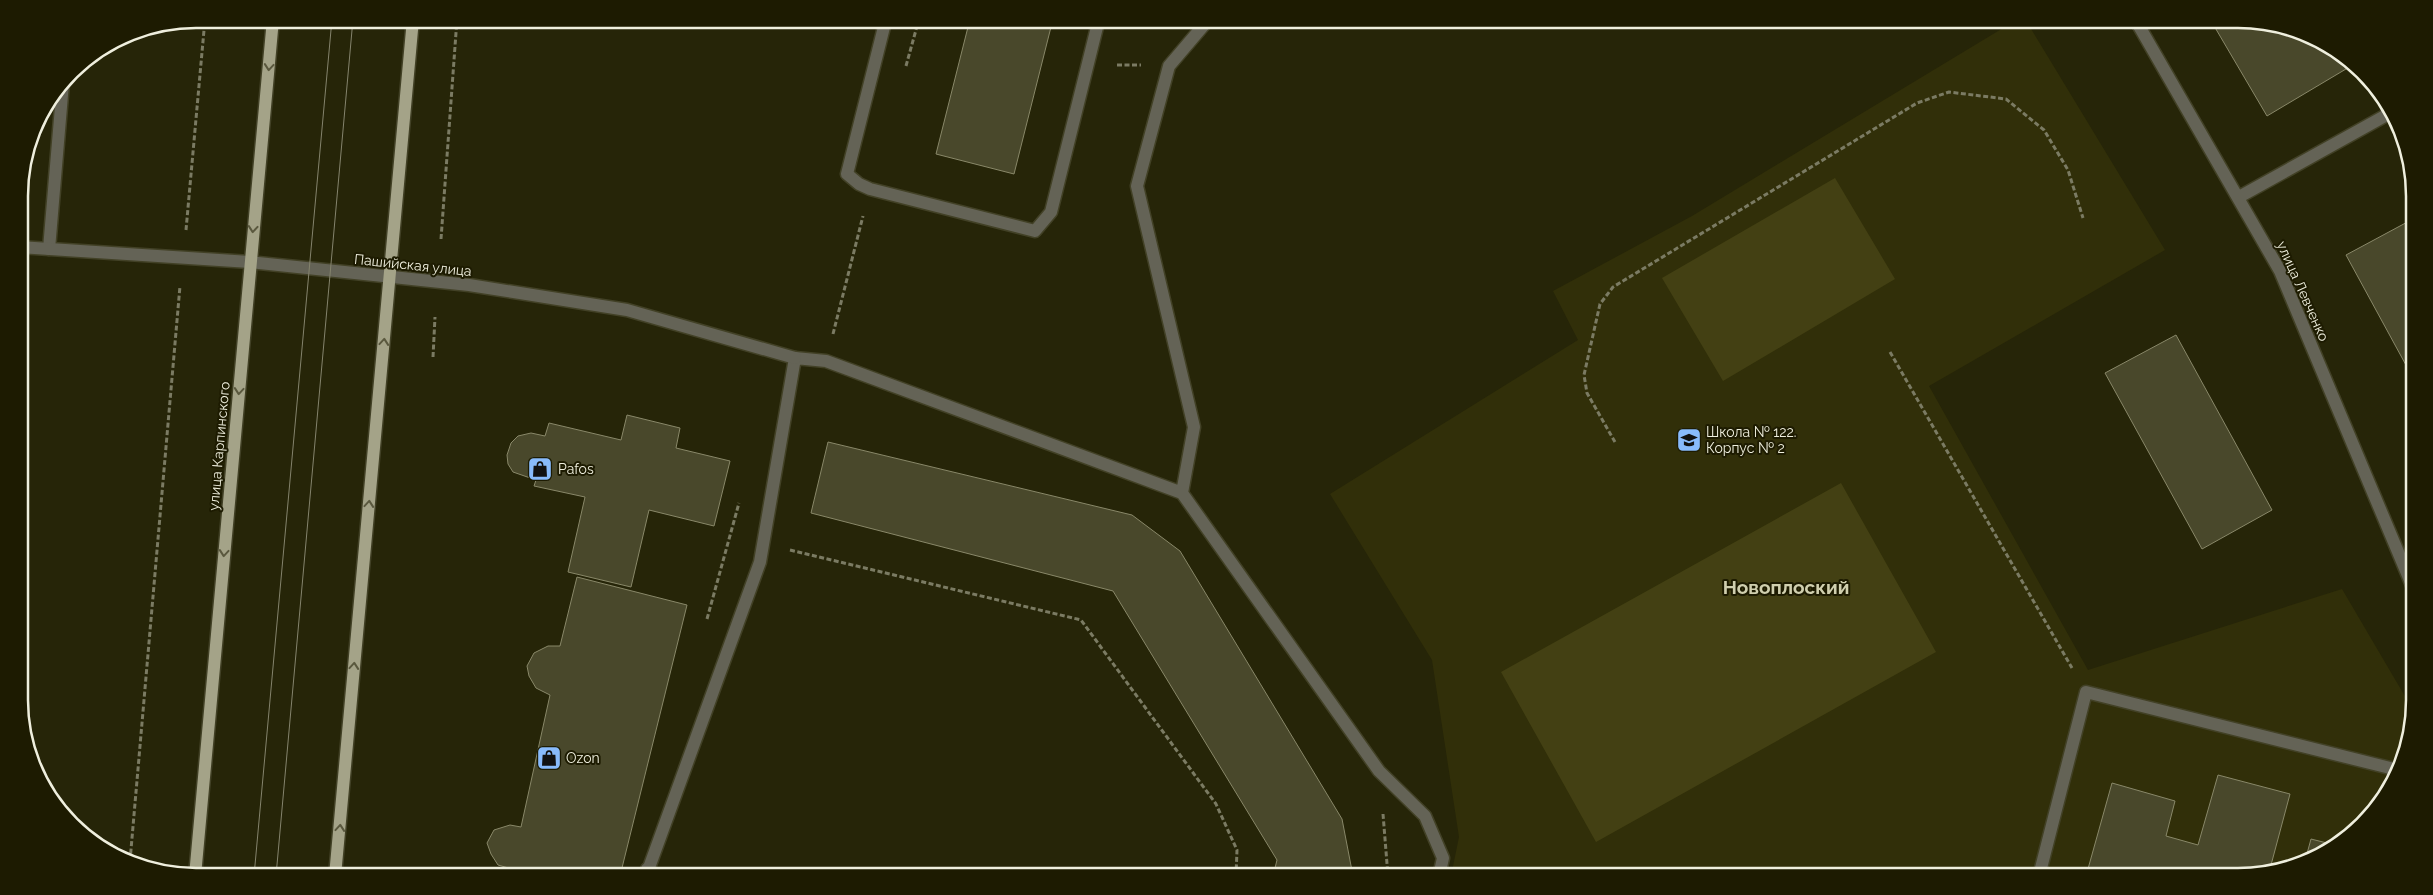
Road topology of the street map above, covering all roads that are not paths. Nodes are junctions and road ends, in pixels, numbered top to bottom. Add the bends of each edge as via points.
1 (272, 28) edge
2 (411, 28) edge
3 (884, 28) edge
4 (1097, 28) edge
5 (1201, 28) edge
6 (2140, 28) edge
7 (62, 93) edge
8 (2385, 116) edge
9 (2239, 197) junction
10 (28, 248) edge
11 (49, 249) junction
12 (250, 262) junction
13 (390, 279) junction
14 (795, 358) junction
15 (1182, 493) junction
16 (2406, 560) edge
17 (2391, 768) edge
18 (1440, 867) edge
19 (2041, 867) edge
20 (196, 868) edge
21 (336, 868) edge
22 (650, 868) edge

1 -> 12 main road, улица Карпинского
2 - 13 main road
3 - 4 street via 847,174 870,189 1035,231 1050,212
5 - 15 street via 1169,66 1137,186 1194,427
6 - 9 street, улица Левченко
7 - 11 street
8 - 9 street
9 - 16 street, улица Левченко via 2280,270
10 - 11 street, Пашийская улица
11 - 12 street, Пашийская улица
12 - 13 street, Пашийская улица
12 -> 20 main road, улица Карпинского
13 - 14 street, Пашийская улица via 469,285 627,310
21 -> 13 main road
14 - 15 street, Пашийская улица via 826,361
14 - 22 street via 760,562
15 - 18 street via 1379,771 1424,816 1443,858
17 - 19 street via 2086,692

